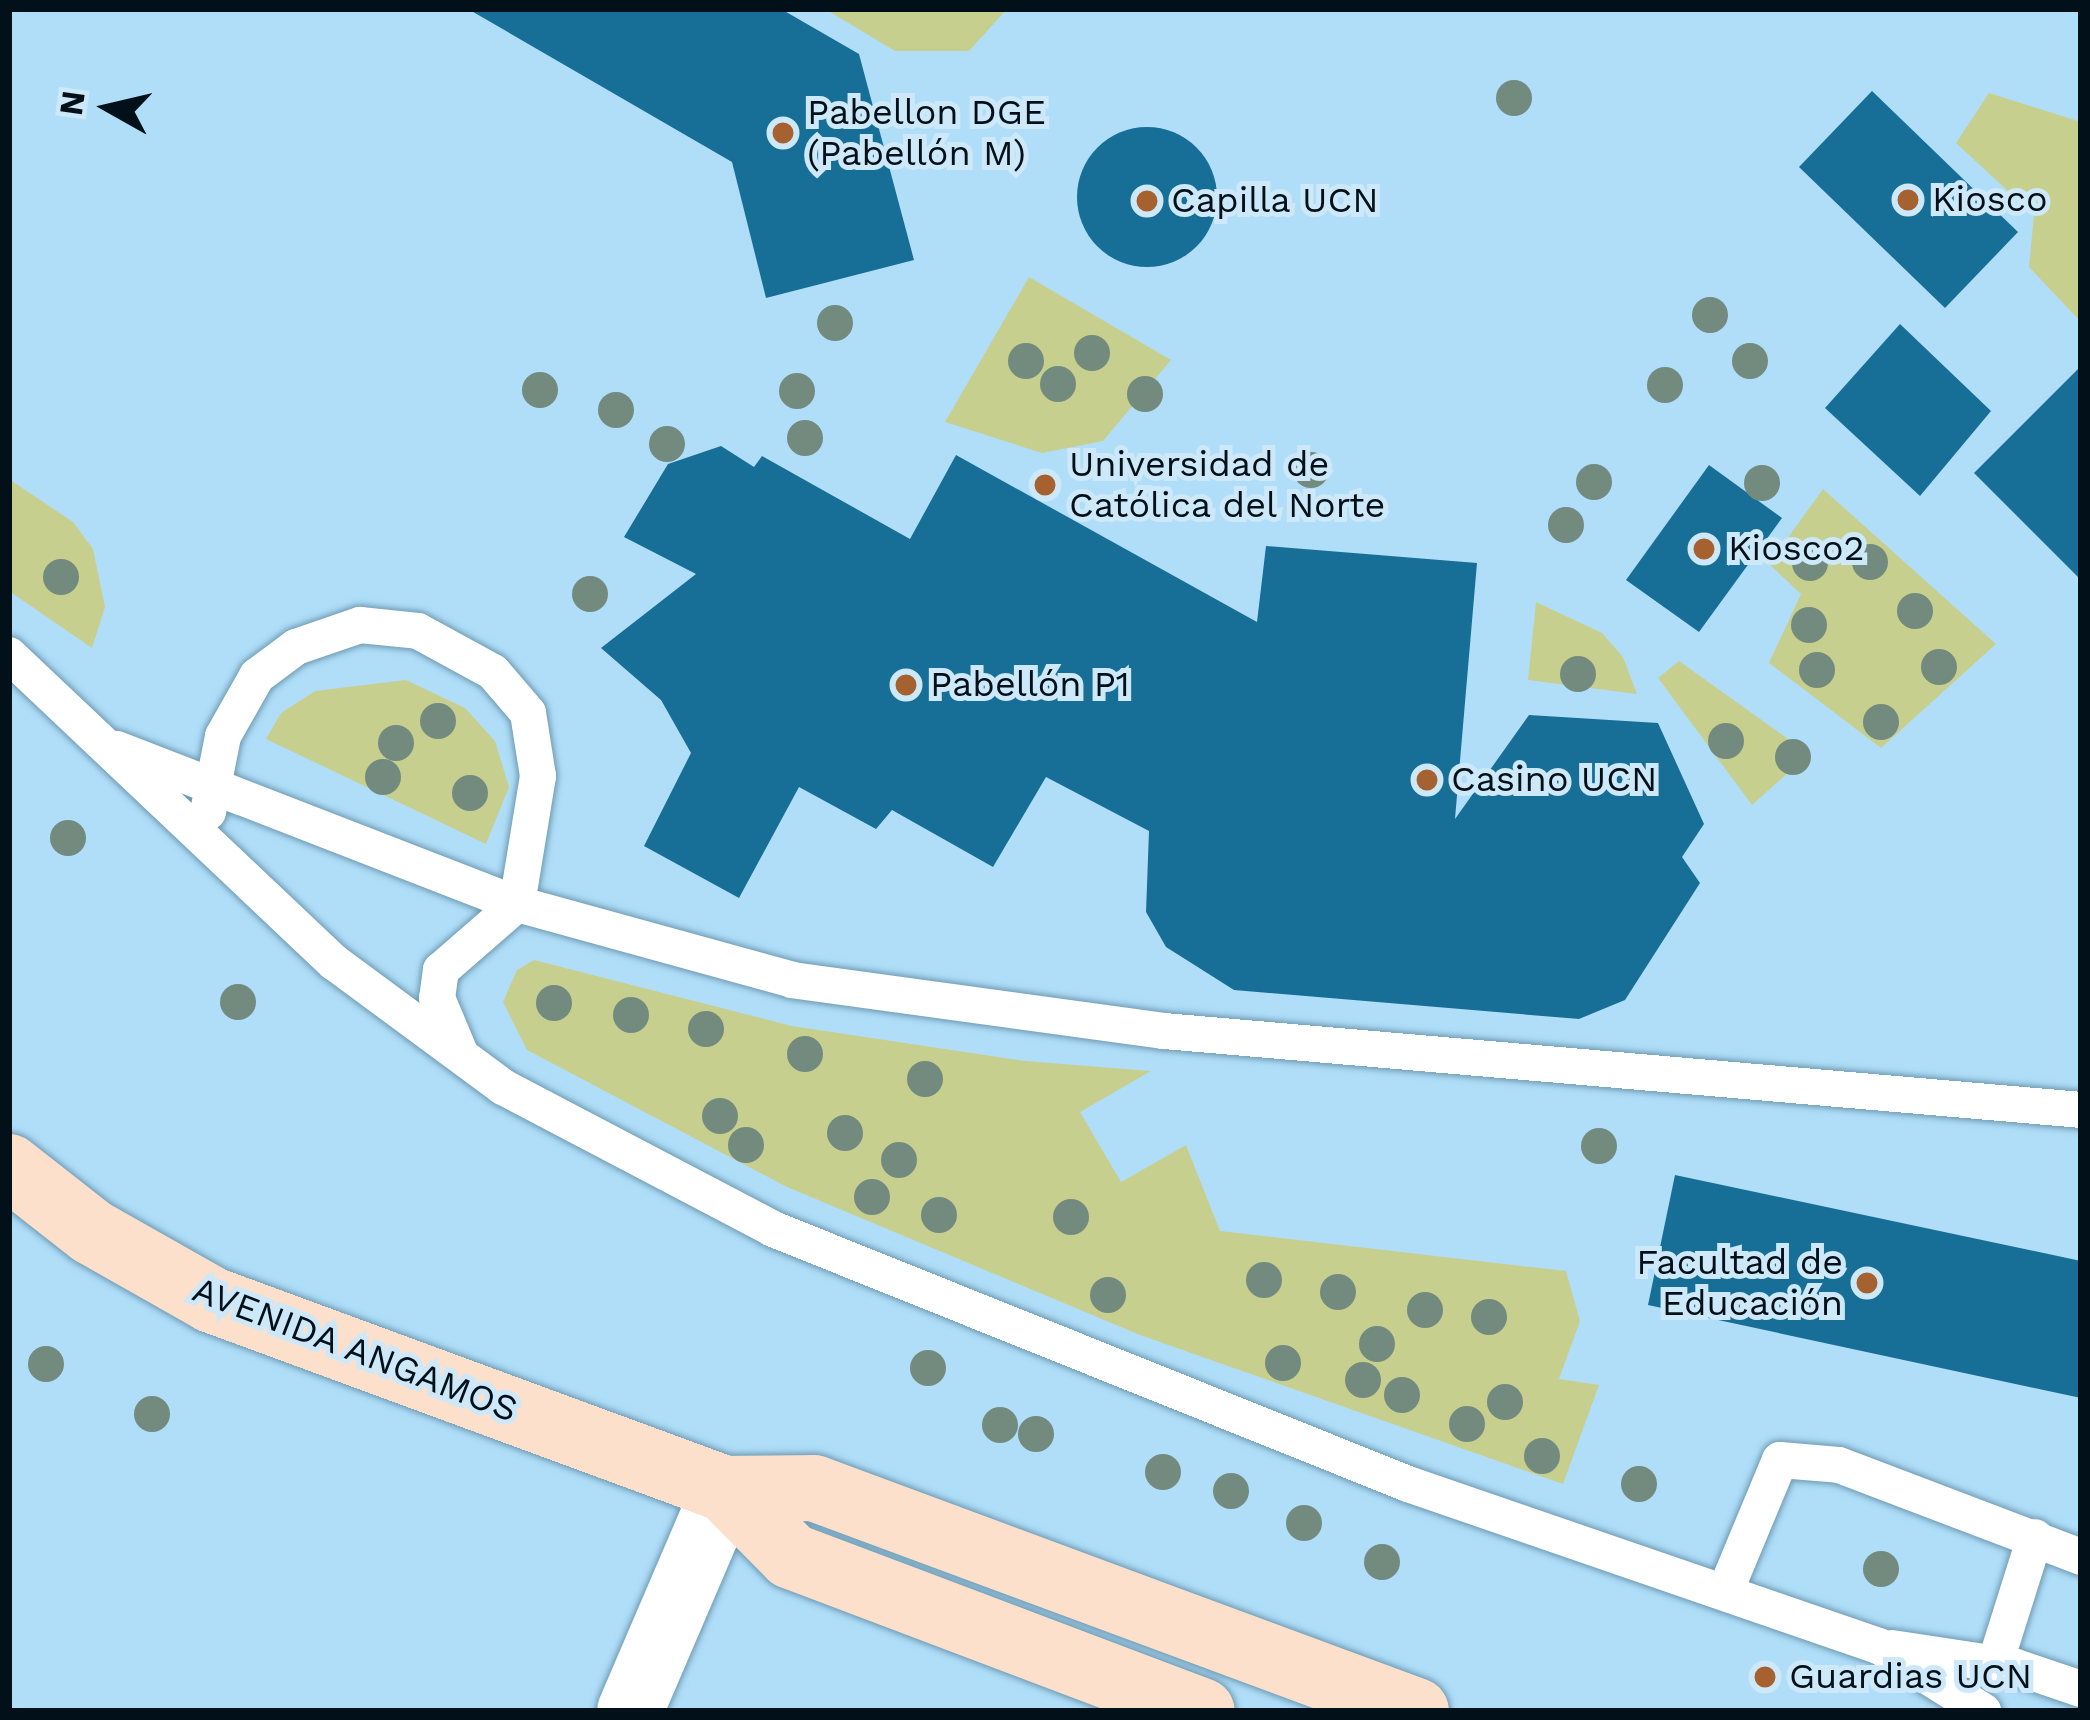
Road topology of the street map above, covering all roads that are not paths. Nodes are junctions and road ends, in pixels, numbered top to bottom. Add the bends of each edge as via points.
1 (9, 655) edge
2 (98, 741) junction
3 (210, 789) junction
4 (205, 845) junction
5 (517, 904) junction
6 (462, 1057) junction
7 (2081, 1110) edge
8 (18, 1180) edge
9 (725, 1489) junction
10 (2035, 1537) junction
11 (2081, 1557) edge
12 (1725, 1592) junction
13 (1879, 1646) junction
14 (1995, 1664) junction
15 (2081, 1689) edge
16 (630, 1711) edge
17 (1202, 1711) edge
18 (1416, 1711) edge
19 (1982, 1711) edge

1 - 2 lane
2 - 3 lane
2 - 4 lane
3 - 4 lane
3 - 5 lane
3 - 5 lane via 223,736 270,667 296,647 360,626 418,631 493,672 528,713 538,776
4 - 6 lane via 335,963
5 - 6 lane via 441,970 437,998
5 - 7 lane via 792,980 940,1006
6 - 12 lane via 503,1087 773,1229 1408,1484
8 - 9 main road, AVENIDA ANGAMOS via 212,1300
9 - 16 street
9 - 17 main road, AVENIDA ANGAMOS via 791,1556
9 - 18 main road, AVENIDA ANGAMOS via 814,1488
10 - 11 lane
10 - 12 lane via 1839,1466 1780,1460
10 - 14 lane
12 - 13 lane
13 - 14 lane
13 - 19 lane
14 - 15 lane

